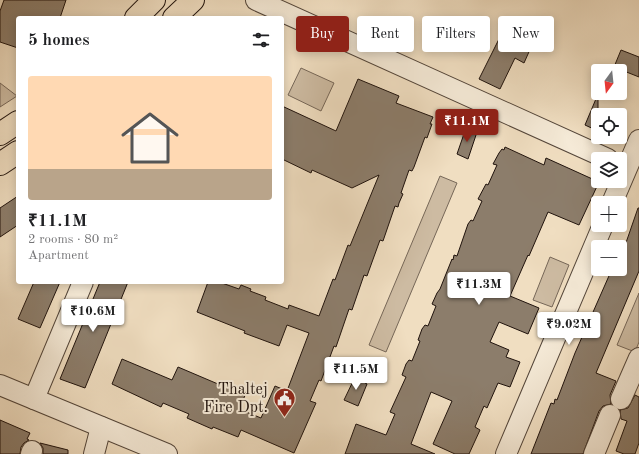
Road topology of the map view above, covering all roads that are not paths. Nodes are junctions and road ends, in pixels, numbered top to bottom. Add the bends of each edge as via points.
1 (154, 0) edge
2 (193, 0) edge
3 (256, 0) edge
4 (138, 16) edge
5 (176, 16) edge
6 (16, 123) edge
7 (0, 134) edge
8 (639, 140) edge
9 (593, 152) edge
10 (16, 153) edge
11 (0, 164) edge
12 (629, 169) edge
13 (616, 196) edge
14 (600, 232) edge
15 (82, 284) edge
16 (639, 358) edge
17 (0, 385) edge
18 (34, 399) junction
19 (621, 399) dead end
20 (610, 415) dead end
21 (102, 427) junction
22 (94, 454) edge
23 (167, 454) edge
24 (506, 454) edge
25 (594, 454) edge

1 - 4 main road
2 - 5 main road
3 - 9 street
6 - 7 main road
8 - 12 street
10 - 11 main road
12 - 13 street
14 - 24 street
15 - 18 street
16 - 19 street
17 - 18 street
18 - 21 street
20 - 25 street
21 - 22 street
21 - 23 street

